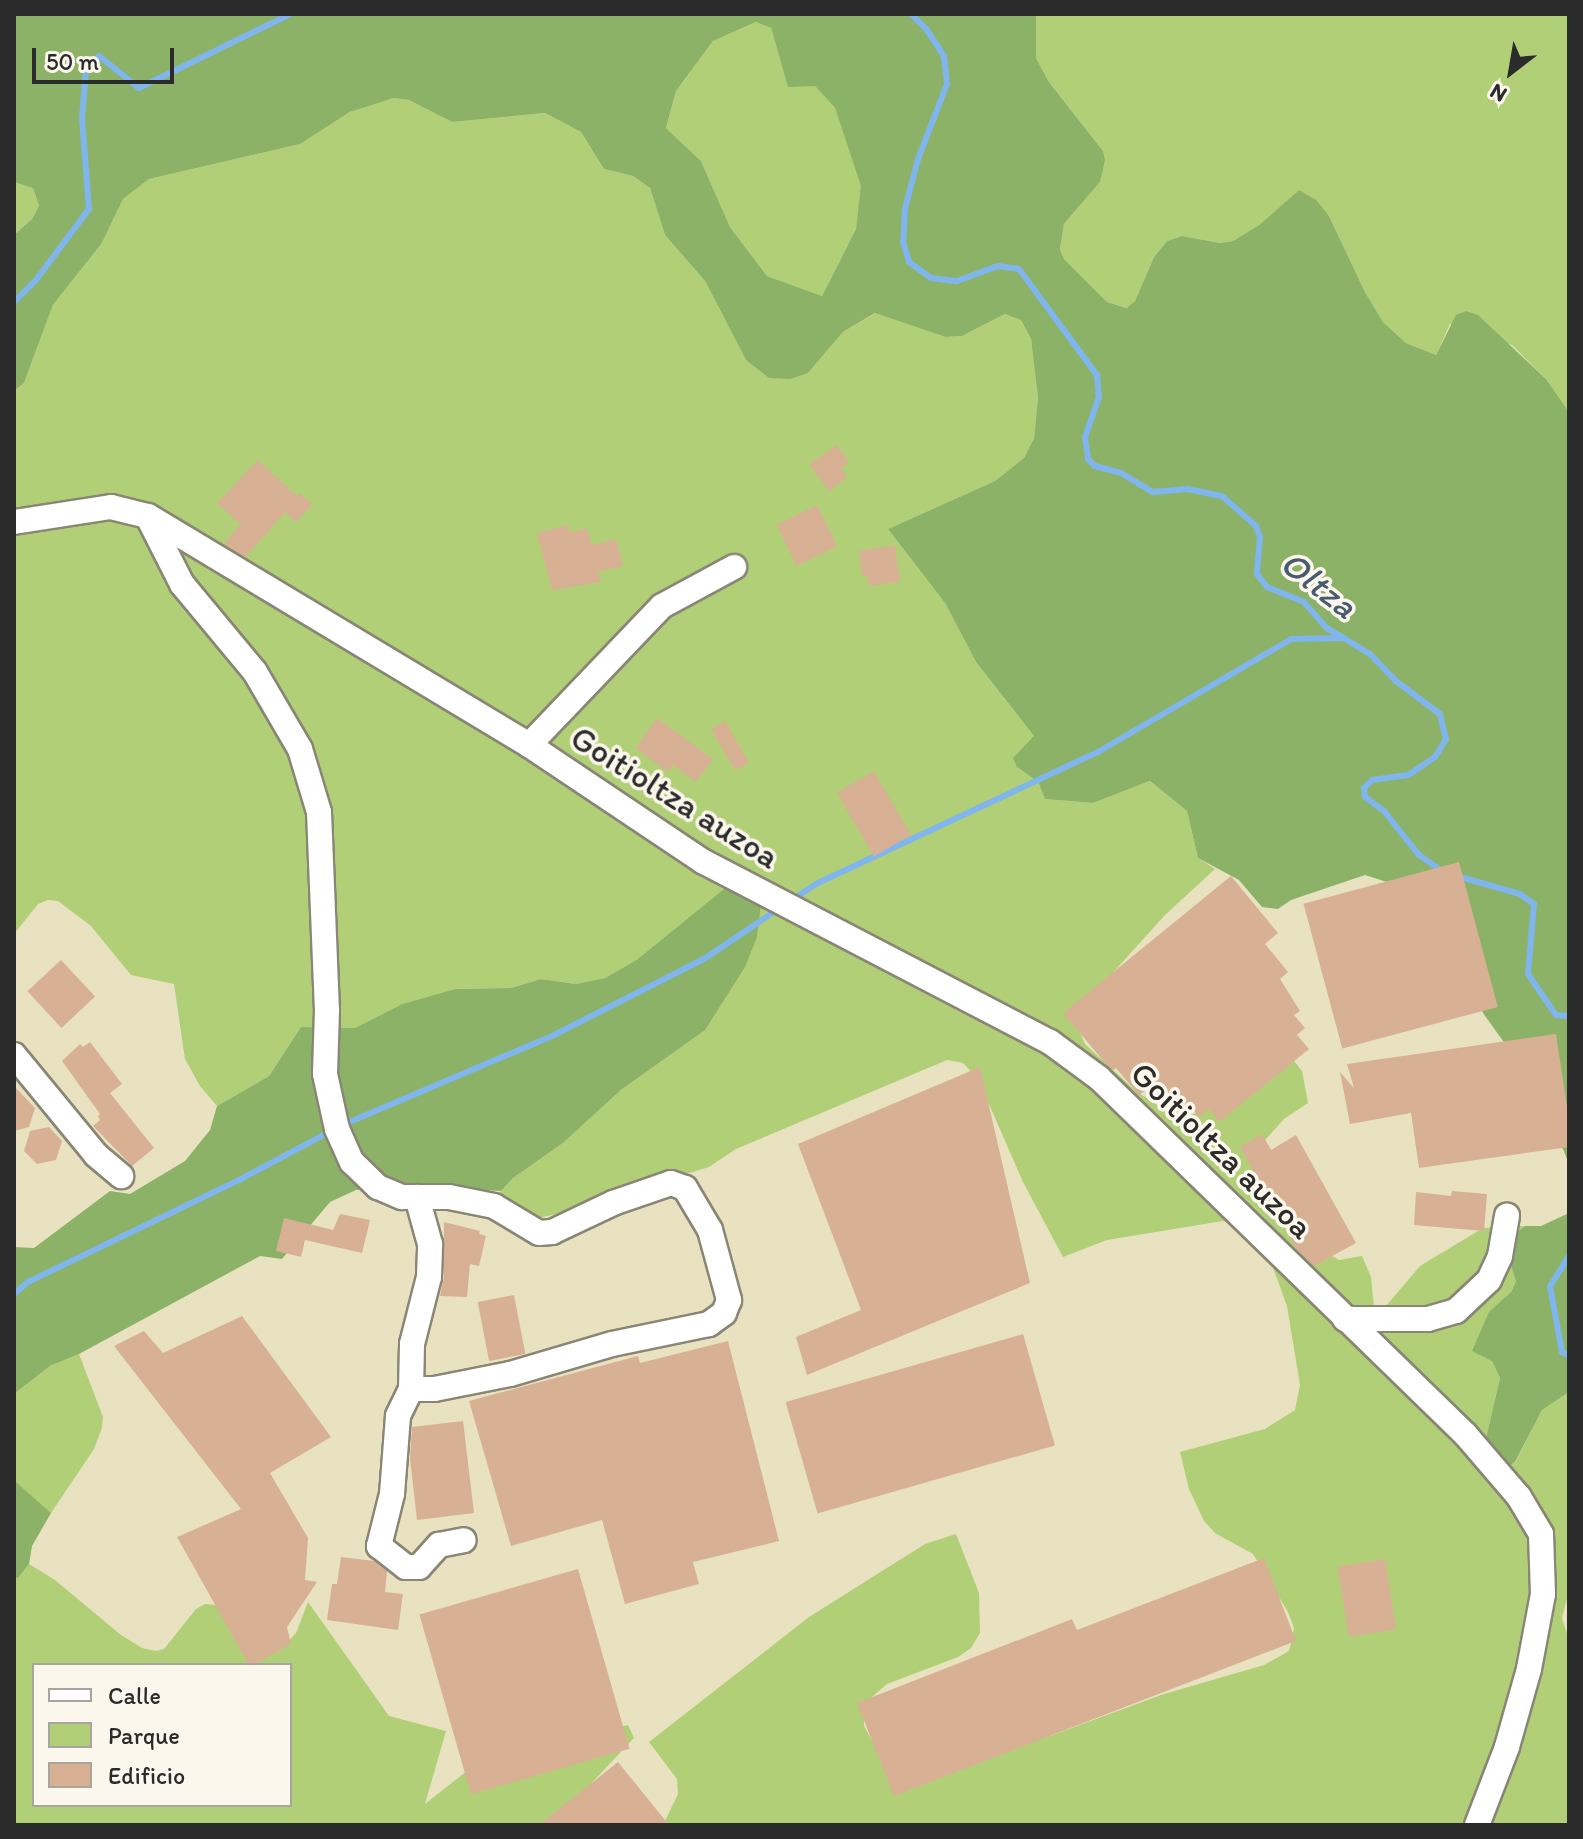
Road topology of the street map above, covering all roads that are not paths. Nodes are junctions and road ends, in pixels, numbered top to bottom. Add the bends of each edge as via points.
1 (148, 516) junction
2 (14, 522) edge
3 (734, 567) dead end
4 (529, 745) junction
5 (14, 1055) edge
6 (121, 1176) dead end
7 (417, 1197) junction
8 (1507, 1216) dead end
9 (1345, 1319) junction
10 (411, 1389) junction
11 (464, 1540) dead end
12 (1477, 1825) edge

1 - 2 lane, Goitioltza auzoa via 111,507
1 - 4 lane, Goitioltza auzoa
1 - 7 lane via 182,584 255,672 300,749 319,812 325,1074 337,1129 352,1162 378,1187
3 - 4 lane, Goitioltza auzoa via 662,606
4 - 9 lane, Goitioltza auzoa via 704,862 1050,1042 1099,1078 1173,1147
5 - 6 lane via 96,1155
7 - 10 lane via 430,1244 429,1277 412,1344
7 - 10 lane via 494,1206 539,1233 671,1183 685,1188 710,1230 729,1300 724,1313 709,1324 612,1344 510,1374
8 - 9 lane via 1500,1256 1489,1280 1456,1311 1428,1319
9 - 12 lane, Goitioltza auzoa via 1496,1466 1541,1534 1543,1594 1529,1669
10 - 11 lane via 398,1416 392,1494 379,1546 406,1567 419,1567 439,1545

